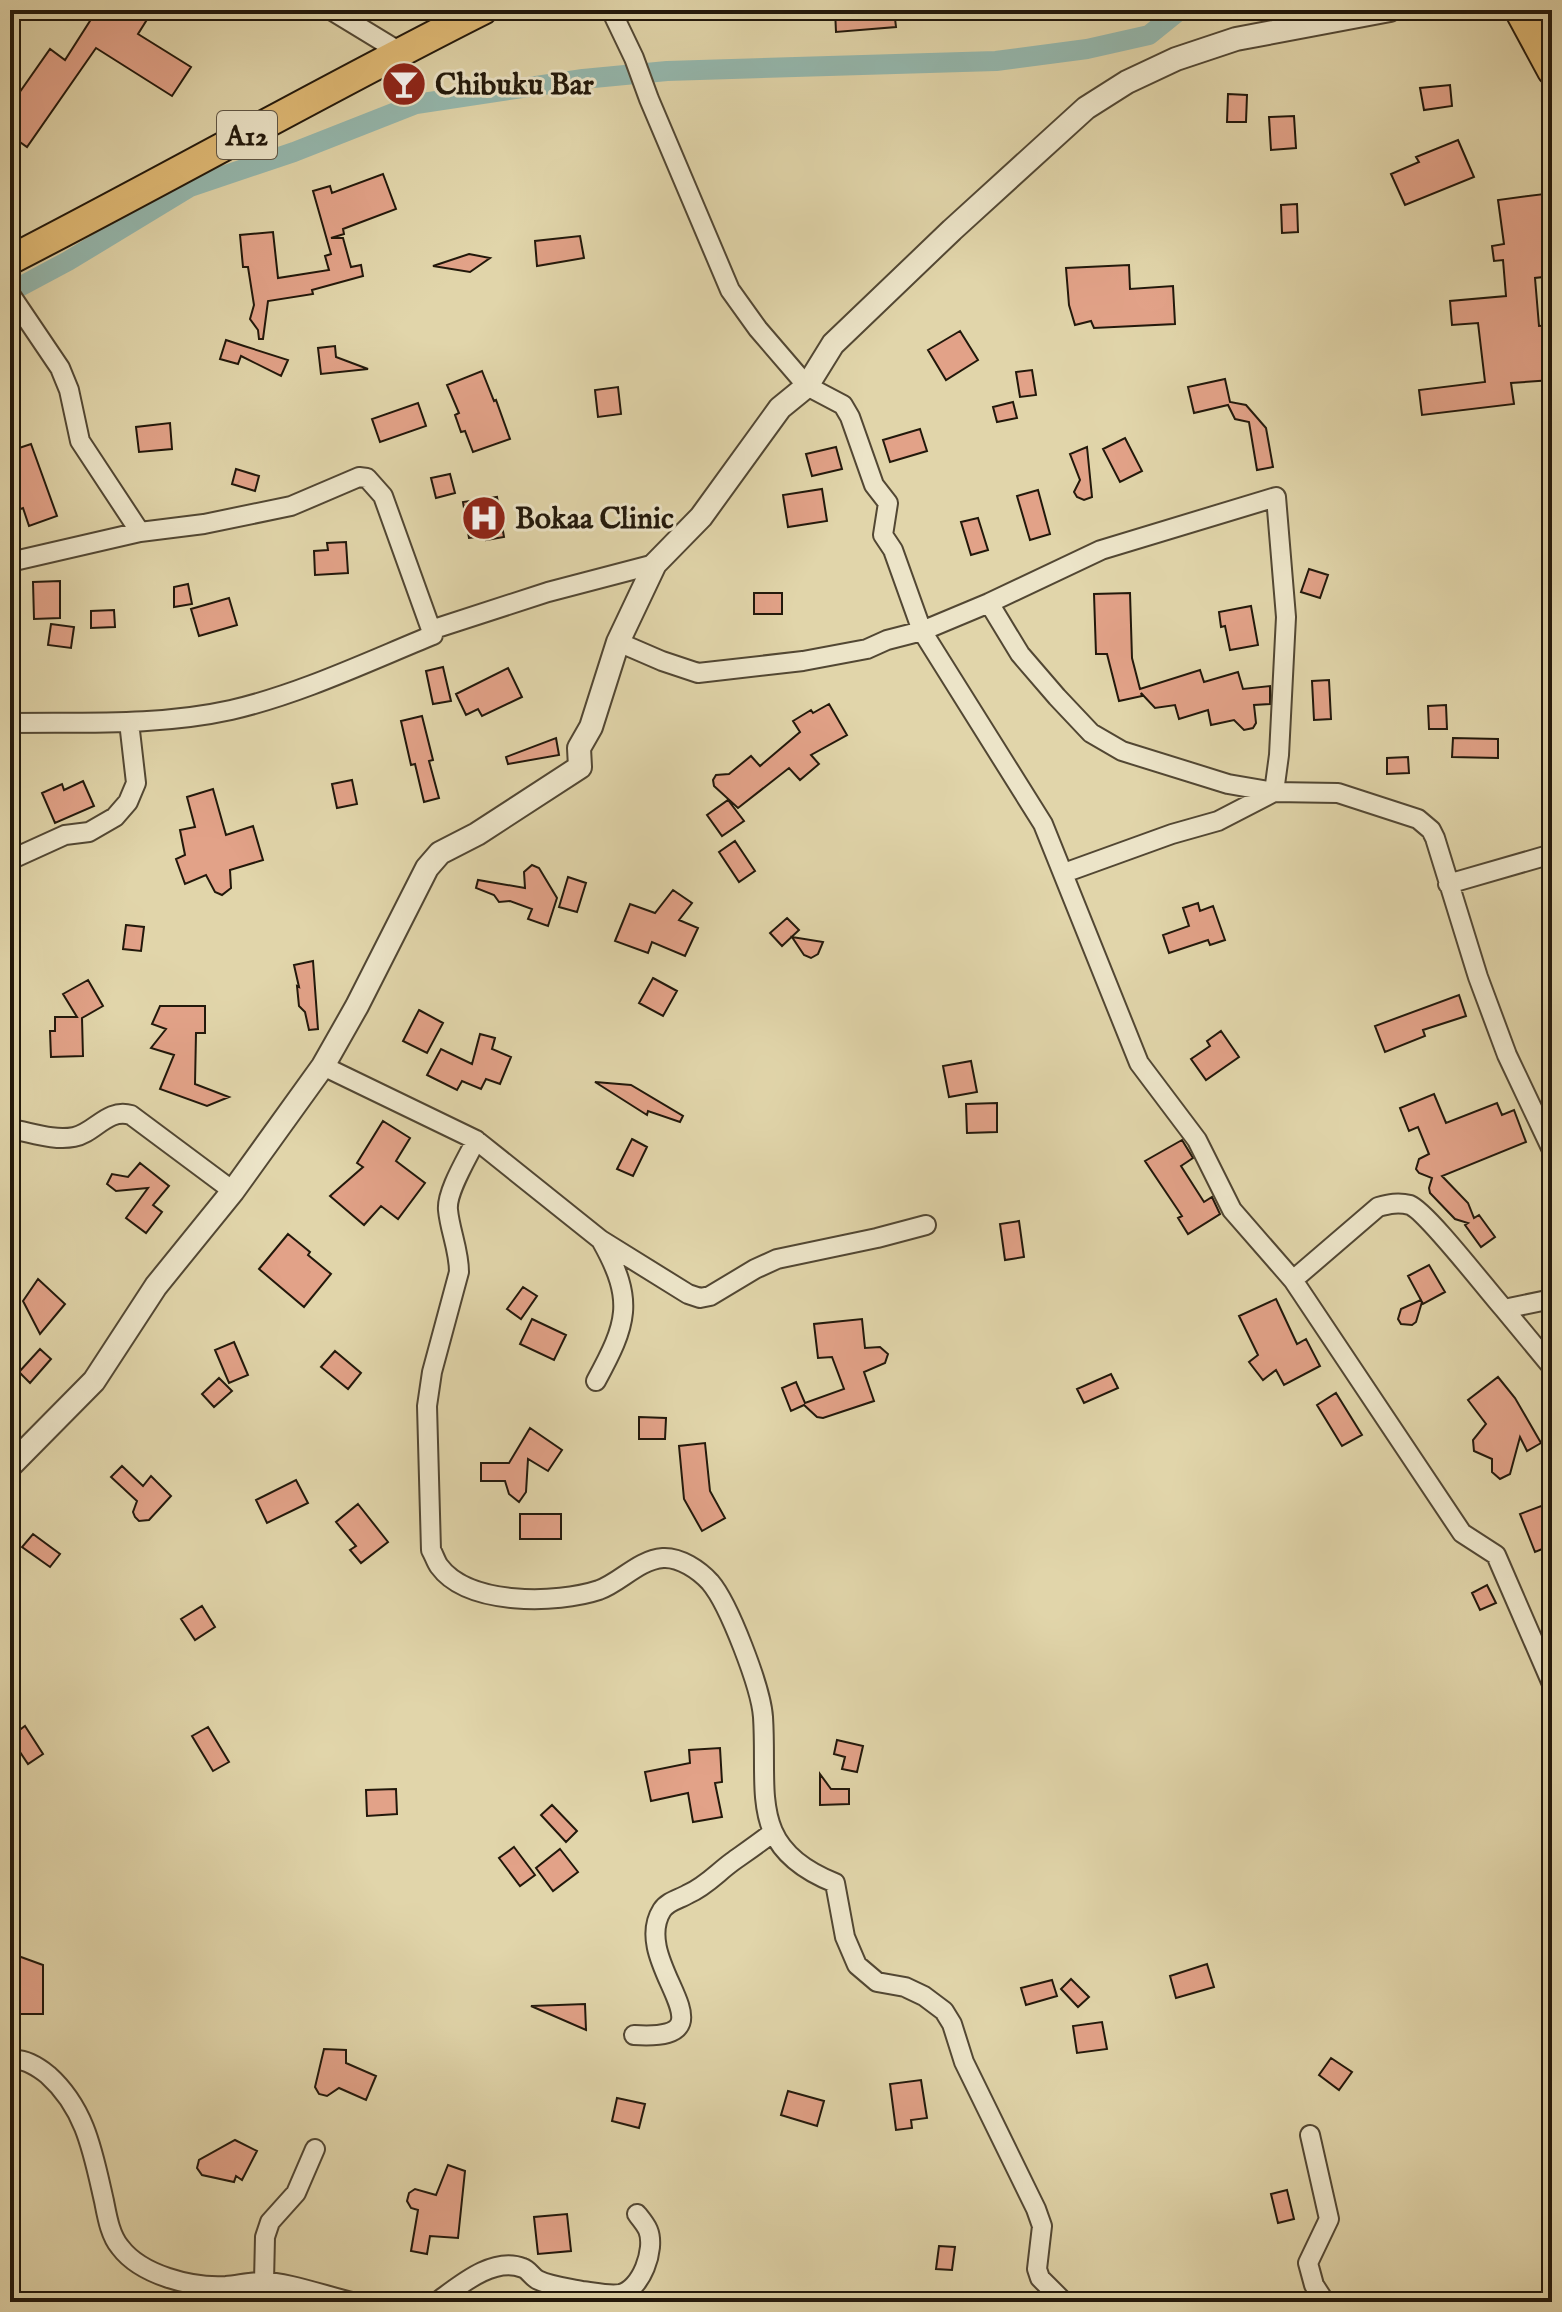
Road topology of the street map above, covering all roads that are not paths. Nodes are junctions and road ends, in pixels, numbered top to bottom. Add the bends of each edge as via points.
1 (331, 10) edge
2 (483, 10) edge
3 (611, 10) edge
4 (1390, 10) edge
5 (1519, 10) edge
6 (400, 52) junction
7 (1552, 71) edge
8 (10, 260) edge
9 (10, 294) edge
10 (807, 386) junction
11 (140, 532) junction
12 (10, 562) edge
13 (655, 564) junction
14 (989, 603) junction
15 (922, 631) junction
16 (433, 635) junction
17 (618, 642) junction
18 (129, 722) junction
19 (10, 723) edge
20 (1274, 792) junction
21 (1552, 854) edge
22 (10, 860) edge
23 (1064, 873) junction
24 (1448, 884) junction
25 (323, 1066) junction
26 (10, 1129) edge
27 (476, 1140) junction
28 (1552, 1150) edge
29 (233, 1191) junction
30 (926, 1225) dead end
31 (601, 1240) junction
32 (1293, 1280) junction
33 (1552, 1299) edge
34 (1504, 1309) junction
35 (1552, 1367) edge
36 (596, 1381) dead end
37 (10, 1466) edge
38 (1552, 1684) edge
39 (772, 1833) junction
40 (634, 2035) dead end
41 (10, 2061) edge
42 (1310, 2135) dead end
43 (315, 2149) dead end
44 (637, 2214) dead end
45 (264, 2281) junction
46 (578, 2297) edge
47 (352, 2302) edge
48 (437, 2302) edge
49 (1064, 2302) edge
50 (1325, 2302) edge

1 - 6 street
2 - 6 main road, A12
3 - 10 street via 730,290
4 - 10 street via 1236,39 1176,59 1086,108 870,307 833,344
5 - 7 main road
6 - 8 main road, A12
9 - 11 street via 60,368 80,441
10 - 13 street via 780,408 701,517
10 - 15 street via 843,405 850,417 874,485 888,503 883,535
11 - 12 street
11 - 16 street via 291,506 367,478 383,496
13 - 16 street via 520,601 434,629
13 - 17 street
14 - 15 street
14 - 20 street via 1020,654 1091,733 1122,751 1228,784
14 - 20 street via 1101,550 1276,497 1286,617
15 - 17 street via 841,654 698,673
15 - 23 street via 1043,824
16 - 18 street via 279,697 200,715
17 - 25 street via 591,727 579,748 580,767 440,853 427,868
18 - 19 street
18 - 22 street via 136,783 128,802 89,832 65,835
20 - 23 street via 1218,821
20 - 24 street via 1338,793 1418,819 1431,830
21 - 24 street
23 - 32 street via 1139,1063 1197,1140 1232,1210
24 - 28 street via 1507,1055
25 - 27 street
25 - 29 street
26 - 29 street via 76,1137 105,1118 131,1115
27 - 31 street
27 - 39 street via 449,1197 459,1272 427,1406 431,1550 457,1582 507,1599 554,1600 601,1589 664,1558 682,1561 710,1582 760,1697 765,1802
29 - 37 street via 156,1286 94,1381
30 - 31 street via 777,1259 700,1298
31 - 36 street via 619,1273 624,1309 618,1340
32 - 34 street via 1378,1207 1395,1203 1412,1206 1428,1220
32 - 38 street via 1462,1533 1496,1555
33 - 34 street
34 - 35 street
39 - 40 street via 708,1884 662,1911 656,1942 683,2023 667,2035
39 - 49 street via 793,1862 835,1883 845,1937 857,1965 877,1982 905,1987 944,2011 1042,2226 1040,2278
41 - 45 street via 38,2066 62,2087 81,2117 94,2149 108,2219 129,2257 150,2271 205,2286
42 - 50 street via 1329,2219 1308,2263
43 - 45 street via 296,2193 270,2222
44 - 46 street via 649,2231 650,2249 635,2285 621,2294
45 - 47 street
46 - 48 street via 538,2280 525,2268 508,2265 484,2271

